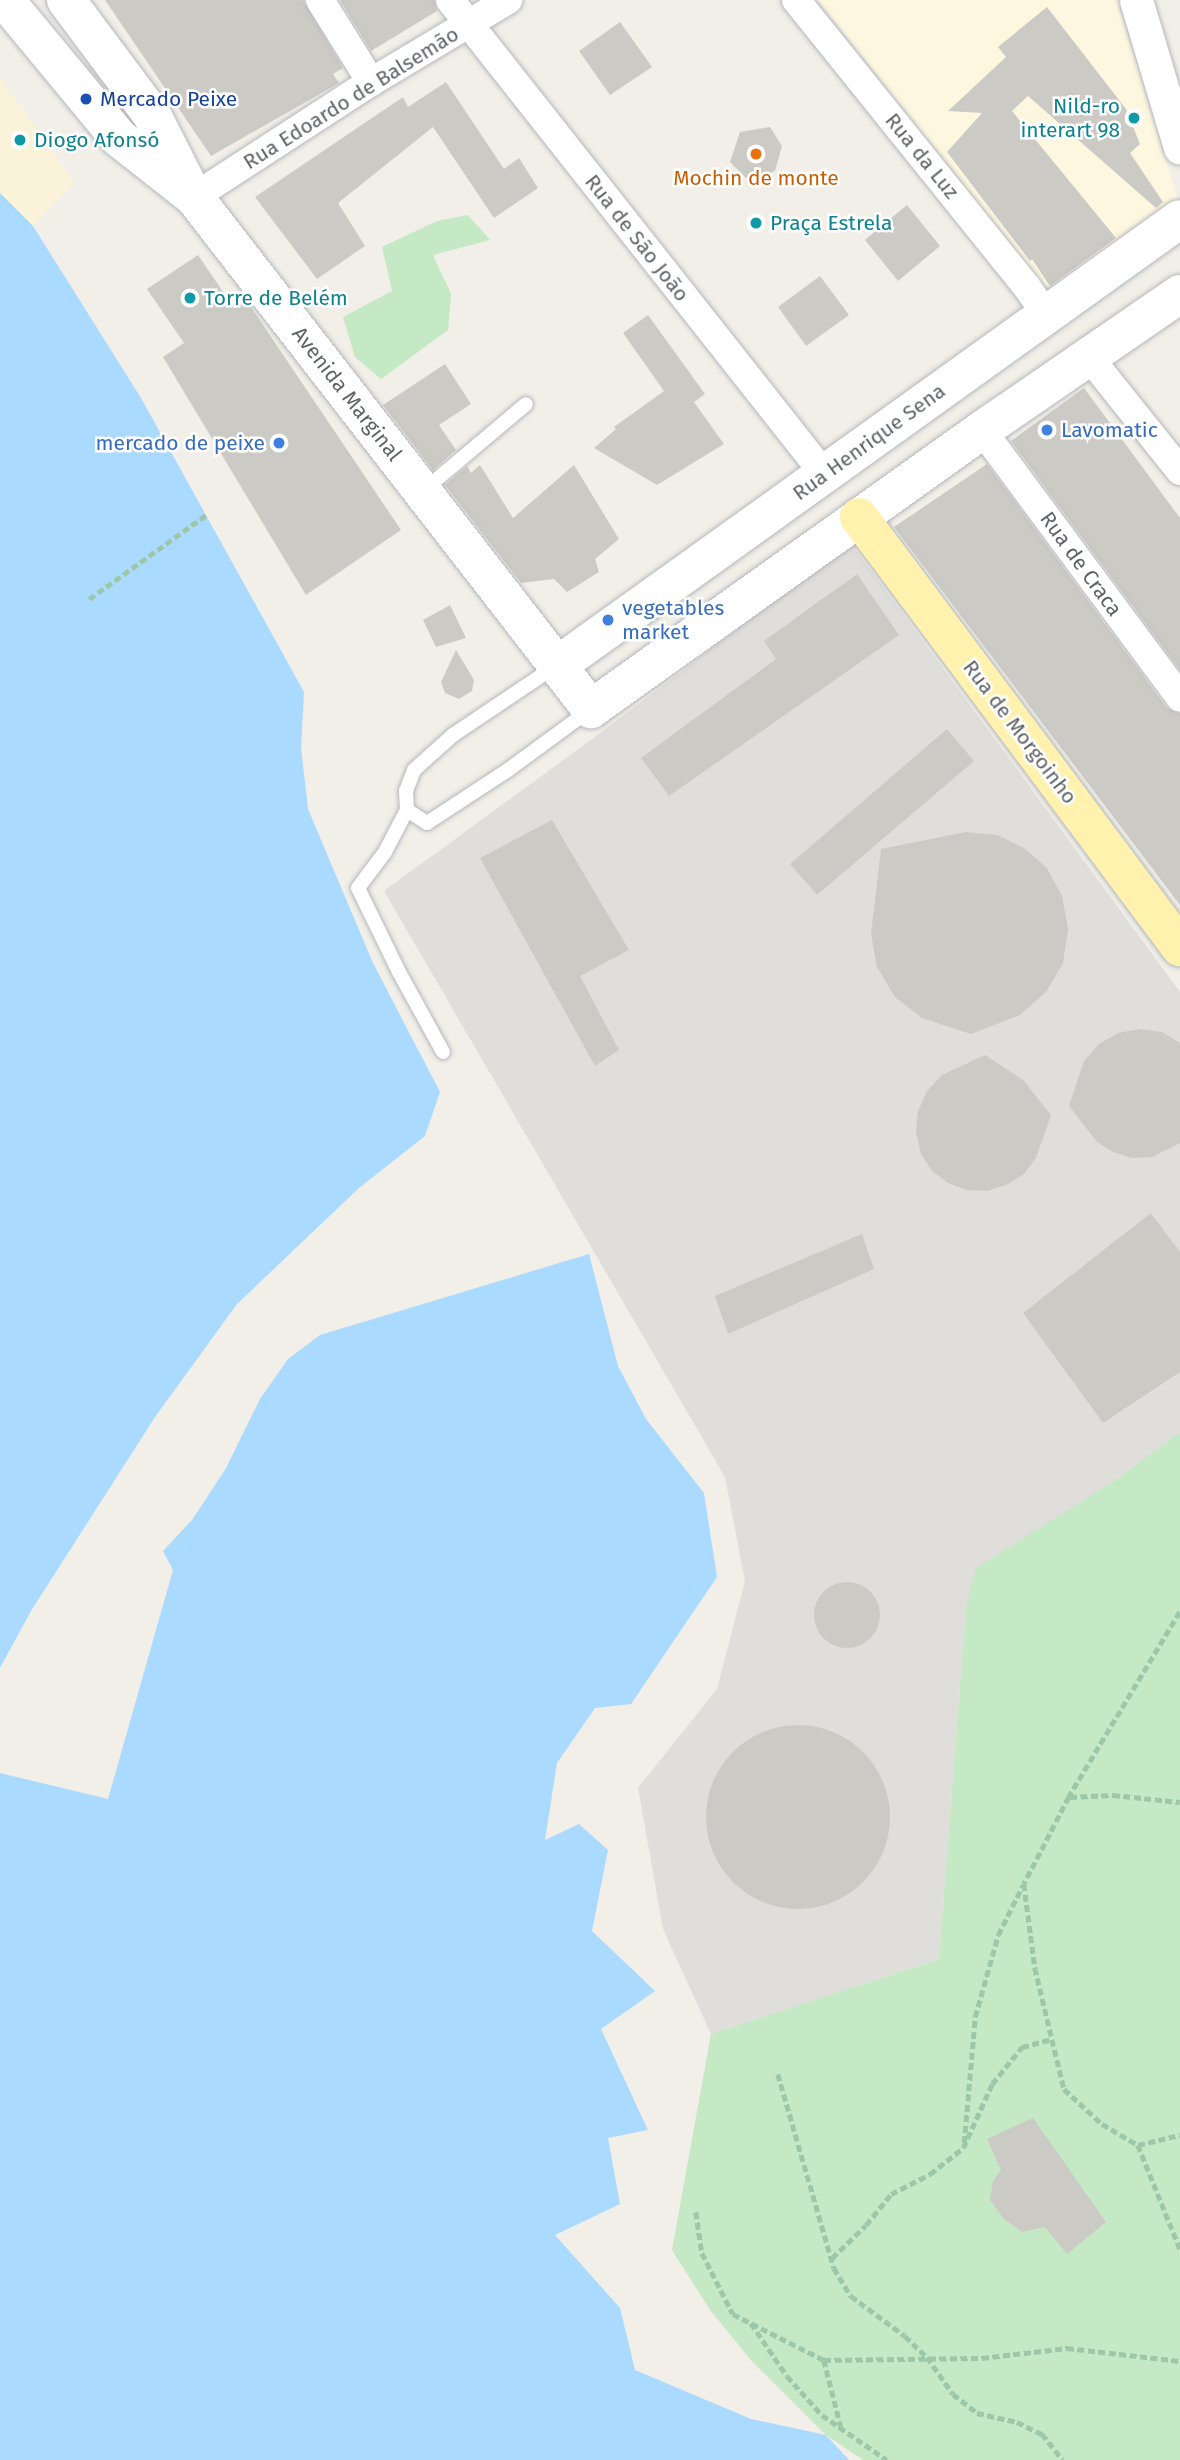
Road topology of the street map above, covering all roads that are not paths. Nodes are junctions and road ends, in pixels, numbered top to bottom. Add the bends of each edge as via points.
1 (5, 0) edge
2 (66, 0) edge
3 (320, 0) edge
4 (450, 0) edge
5 (508, 0) edge
6 (796, 0) edge
7 (1136, 0) edge
8 (469, 25) junction
9 (371, 82) junction
10 (1180, 148) edge
11 (194, 197) junction
12 (1180, 219) edge
13 (1180, 294) edge
14 (1045, 314) junction
15 (1089, 356) junction
16 (526, 404) dead end
17 (982, 430) junction
18 (1180, 471) edge
19 (825, 475) junction
20 (423, 491) junction
21 (859, 517) junction
22 (558, 664) junction
23 (1180, 698) edge
24 (591, 709) junction
25 (407, 810) junction
26 (1180, 947) edge
27 (443, 1052) dead end

1 - 11 main road, Avenida Marginal via 118,138
2 - 11 main road via 152,115
3 - 9 street
4 - 8 street, Rua de São João
5 - 8 street, Rua Edoardo de Balsemão
6 - 14 street, Rua da Luz
7 - 10 street
8 - 9 street, Rua Edoardo de Balsemão
8 - 19 street, Rua de São João
9 - 11 street, Rua Edoardo de Balsemão
11 - 20 main road, Avenida Marginal
12 - 14 main road, Rua Henrique Sena
13 - 15 main road
14 - 19 main road, Rua Henrique Sena
15 - 17 main road
15 - 18 street
16 - 20 lane
17 - 21 main road
17 - 23 street, Rua de Craca
19 - 22 main road, Rua Henrique Sena
20 - 22 main road, Avenida Marginal
21 - 24 main road
21 - 26 main road, Rua de Morgoinho
22 - 24 main road, Avenida Marginal
22 - 25 lane via 453,735 414,770 406,791
24 - 25 lane via 427,823
25 - 27 lane via 385,852 358,888

